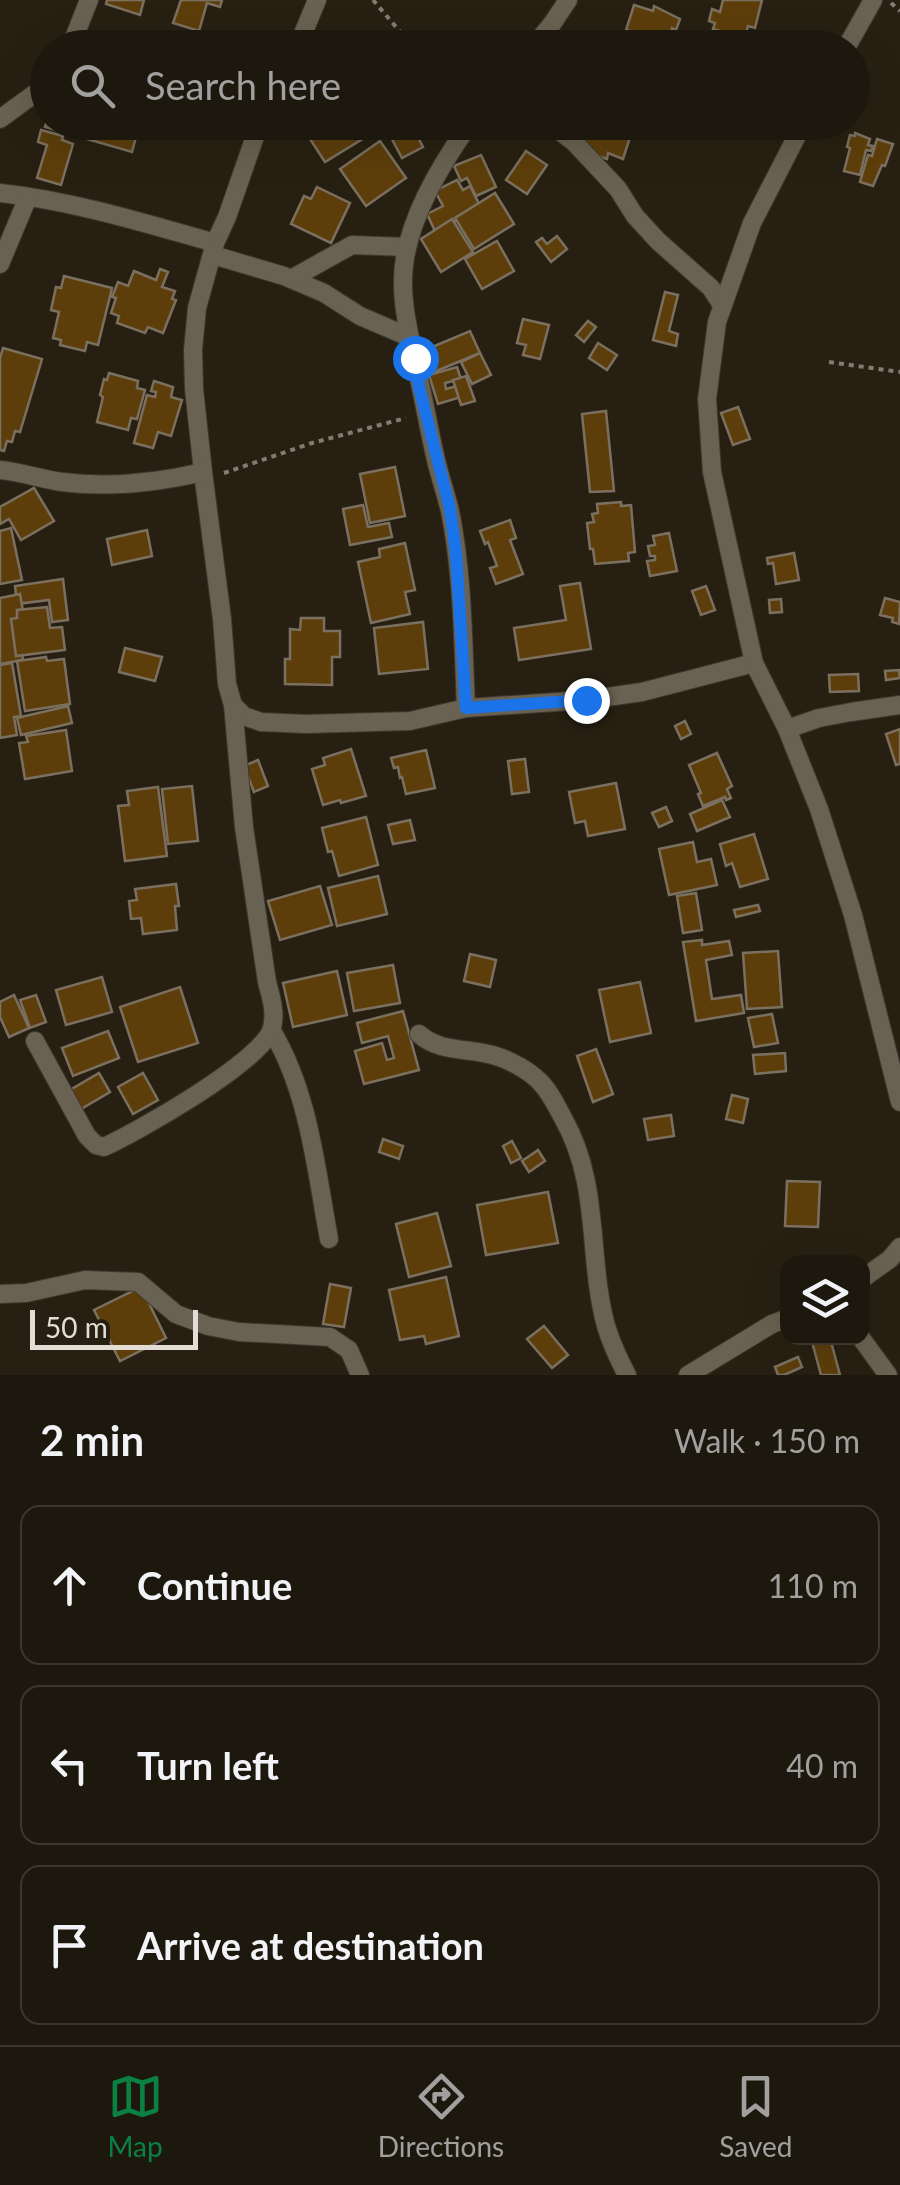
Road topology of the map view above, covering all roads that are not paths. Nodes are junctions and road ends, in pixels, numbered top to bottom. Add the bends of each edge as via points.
1 (89, 0) edge
2 (316, 0) edge
3 (568, 0) edge
4 (874, 0) edge
5 (78, 30) edge
6 (304, 30) edge
7 (547, 30) edge
8 (856, 30) edge
9 (30, 97) edge
10 (0, 119) edge
11 (254, 140) edge
12 (459, 140) edge
13 (571, 140) edge
14 (795, 140) edge
15 (0, 193) edge
16 (28, 196) junction
17 (408, 247) junction
18 (214, 249) junction
19 (0, 264) edge
20 (291, 279) junction
21 (722, 305) junction
22 (409, 337) junction
23 (0, 470) edge
24 (203, 475) junction
25 (754, 663) junction
26 (233, 705) junction
27 (900, 705) edge
28 (466, 708) junction
29 (787, 729) junction
30 (272, 1031) junction
31 (419, 1034) dead end
32 (35, 1041) dead end
33 (900, 1102) edge
34 (330, 1239) dead end
35 (900, 1247) edge
36 (870, 1273) edge
37 (0, 1294) edge
38 (780, 1321) edge
39 (866, 1345) edge
40 (360, 1375) edge
41 (627, 1375) edge
42 (688, 1375) edge
43 (888, 1375) edge

1 - 5 street
2 - 6 street
3 - 7 street
4 - 8 street
9 - 10 street
11 - 18 street
12 - 17 street
13 - 21 street
14 - 21 street via 752,223
15 - 16 street
16 - 18 street via 135,220
16 - 19 street
17 - 20 street via 352,245
17 - 22 street
18 - 20 street
18 - 24 street via 193,350
20 - 22 street
21 - 25 street via 707,399 712,472
22 - 28 street via 450,509
23 - 24 street via 106,484
24 - 26 street
25 - 28 street via 642,692
25 - 29 street
26 - 28 street via 261,722 306,724 410,722
26 - 30 street
27 - 29 street
29 - 33 street via 853,915
30 - 32 street via 200,1092 104,1148 87,1136
30 - 34 street via 307,1118
31 - 41 street via 428,1042 497,1056 536,1078 553,1100 579,1153 606,1325
35 - 36 street
37 - 40 street via 85,1280 138,1282 176,1314 208,1326 330,1337 349,1350
38 - 42 street
39 - 43 street

